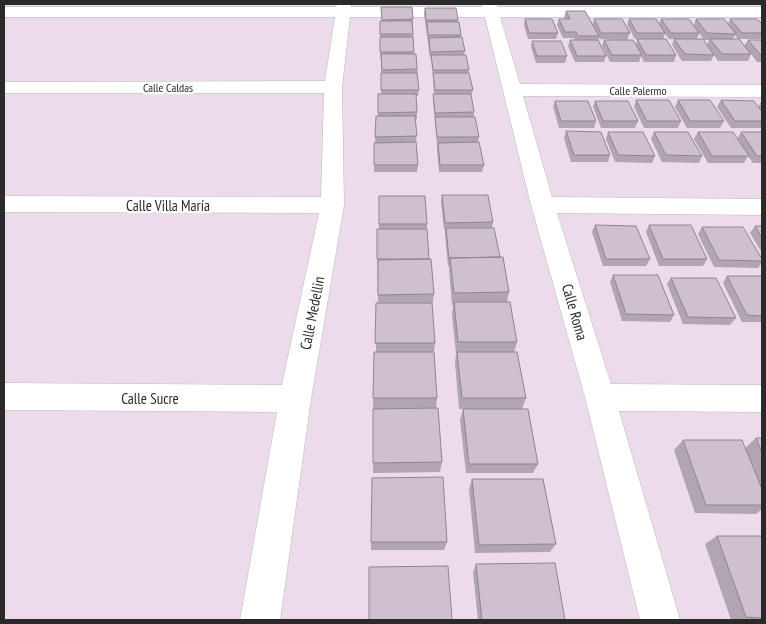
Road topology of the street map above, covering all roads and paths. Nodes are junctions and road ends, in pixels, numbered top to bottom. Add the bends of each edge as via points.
1 (344, 8) edge
2 (490, 8) edge
3 (4, 12) edge
4 (762, 12) edge
5 (333, 87) junction
6 (4, 88) edge
7 (513, 90) junction
8 (762, 91) edge
9 (4, 204) edge
10 (332, 205) junction
11 (543, 205) junction
12 (762, 207) edge
13 (4, 397) edge
14 (600, 397) junction
15 (762, 398) edge
16 (296, 399) junction
17 (260, 620) edge
18 (660, 620) edge

1 - 2 street
1 - 3 street
1 - 5 street, Calle Medellin
2 - 4 street
2 - 7 street, Calle Roma
5 - 6 street, Calle Caldas
5 - 10 street, Calle Medellin
7 - 8 street, Calle Palermo
7 - 11 street, Calle Roma
9 - 10 street, Calle Villa María
10 - 16 street, Calle Medellin
11 - 12 street
11 - 14 street, Calle Roma
13 - 16 street, Calle Sucre
14 - 15 street
14 - 18 street, Calle Roma
16 - 17 street, Calle Medellin

